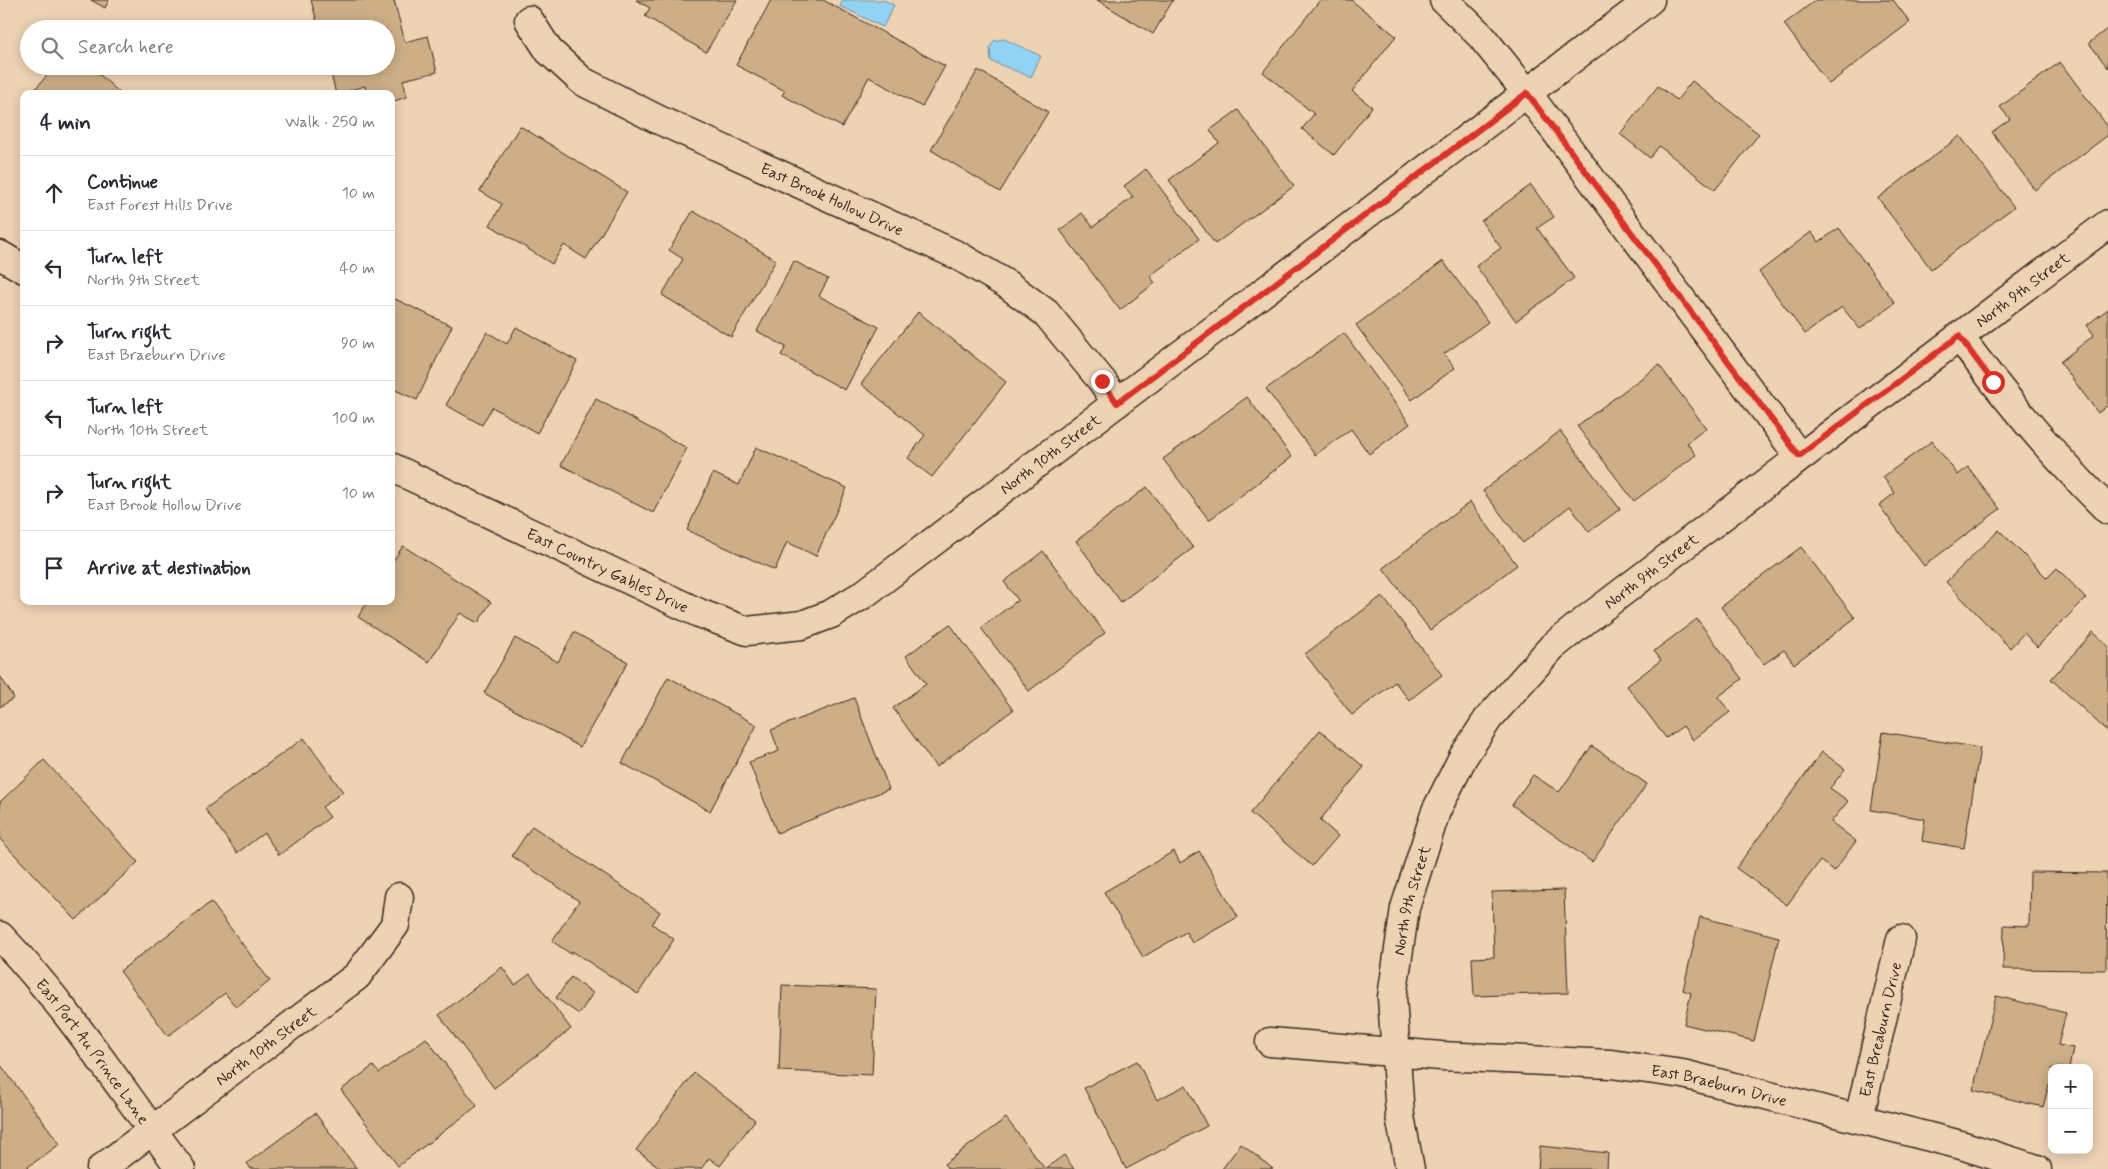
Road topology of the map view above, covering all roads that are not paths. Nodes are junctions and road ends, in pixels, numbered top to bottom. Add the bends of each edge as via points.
1 (1444, 0) edge
2 (1650, 0) edge
3 (529, 20) dead end
4 (1527, 93) junction
5 (2108, 224) edge
6 (0, 255) edge
7 (20, 267) edge
8 (1959, 336) junction
9 (1117, 403) junction
10 (1799, 456) junction
11 (395, 470) edge
12 (2108, 510) edge
13 (831, 614) joint
14 (399, 897) dead end
15 (0, 936) edge
16 (1901, 939) dead end
17 (1270, 1042) dead end
18 (1394, 1052) junction
19 (1859, 1118) junction
20 (152, 1131) junction
21 (101, 1169) edge
22 (181, 1169) edge
23 (1410, 1169) edge
24 (2037, 1169) edge

1 - 4 street via 1481,36
2 - 4 street, North 10th Street
3 - 9 street, East Brook Hollow Drive via 549,51 582,81 657,119 957,255 1008,285 1046,313
4 - 9 street, North 10th Street
4 - 10 street
5 - 8 street, North 9th Street
6 - 7 street
8 - 10 street, North 9th Street
8 - 12 street via 2059,461
9 - 13 street, North 10th Street via 864,594
10 - 18 street, North 9th Street via 1552,647 1488,719 1463,757 1436,811 1405,908 1392,998
11 - 13 street, East Country Gables Drive via 699,613 747,631 802,625
14 - 20 street, North 10th Street via 395,925 357,976
15 - 20 street, East Port Au Prince Lane via 80,1033
16 - 19 street, East Breaburn Drive
17 - 18 street
18 - 19 street, East Braeburn Drive via 1610,1064 1683,1074
18 - 23 street via 1400,1116
19 - 24 street, East Braeburn Drive
20 - 21 street, North 10th Street
20 - 22 street, East Port Au Prince Lane

